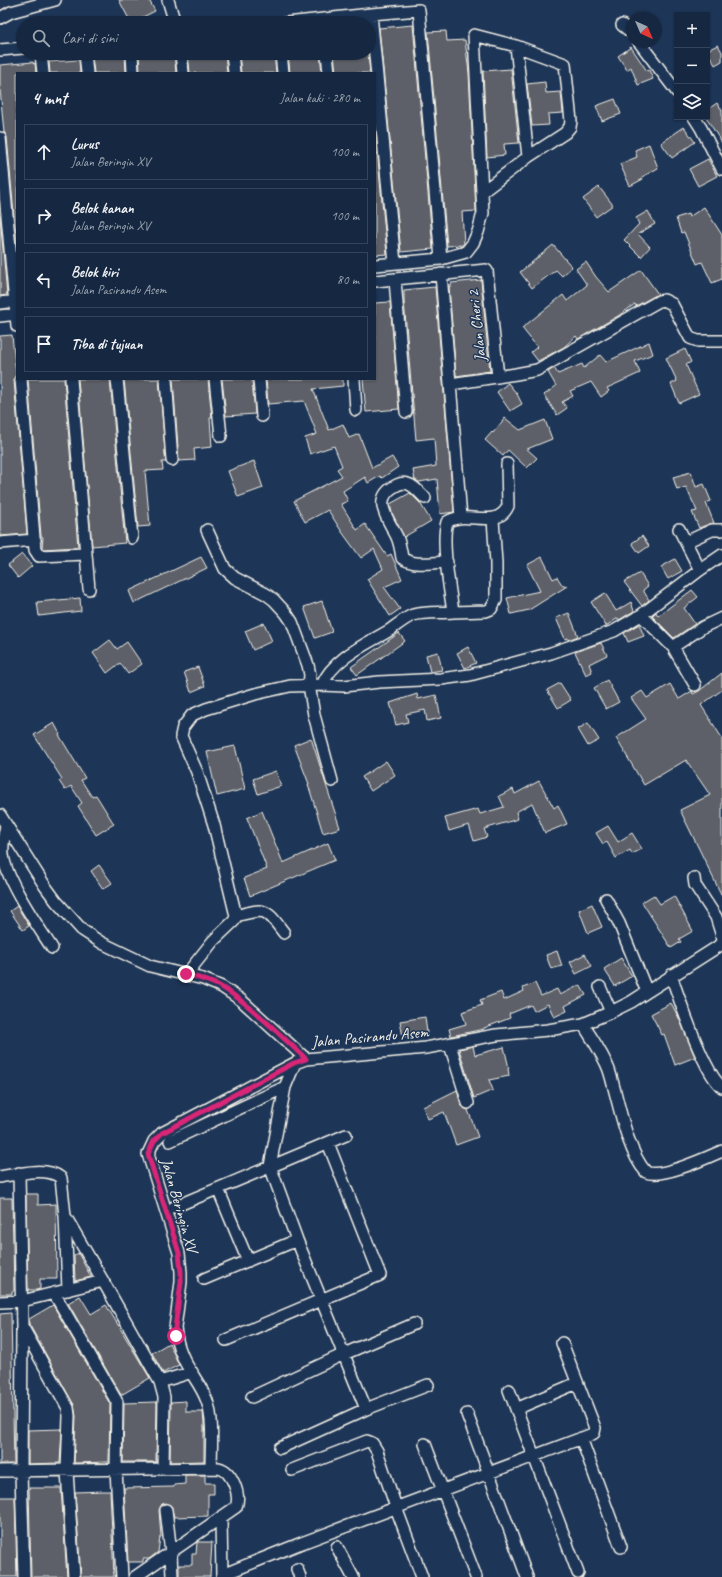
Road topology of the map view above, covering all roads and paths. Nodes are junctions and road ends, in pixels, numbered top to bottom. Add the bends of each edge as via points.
1 (55, 0) edge
2 (168, 0) edge
3 (371, 14) joint
4 (173, 16) edge
5 (358, 16) edge
6 (0, 18) edge
7 (622, 25) dead end
8 (626, 28) edge
9 (516, 46) junction
10 (644, 48) edge
11 (16, 49) edge
12 (0, 50) edge
13 (42, 60) edge
14 (86, 60) edge
15 (132, 60) edge
16 (181, 60) edge
17 (233, 60) edge
18 (282, 60) edge
19 (328, 60) edge
20 (375, 60) edge
21 (43, 72) edge
22 (87, 72) edge
23 (133, 72) edge
24 (183, 72) edge
25 (234, 72) edge
26 (283, 72) edge
27 (329, 72) edge
28 (674, 88) edge
29 (696, 120) edge
30 (0, 138) edge
31 (528, 157) junction
32 (722, 169) edge
33 (482, 192) junction
34 (441, 259) junction
35 (395, 263) junction
36 (376, 265) edge
37 (441, 274) junction
38 (395, 280) junction
39 (376, 281) edge
40 (16, 301) edge
41 (0, 303) edge
42 (16, 314) edge
43 (0, 316) edge
44 (722, 341) edge
45 (498, 377) junction
46 (21, 380) edge
47 (71, 380) edge
48 (117, 380) edge
49 (166, 380) edge
50 (215, 380) edge
51 (259, 380) edge
52 (354, 380) edge
53 (451, 384) junction
54 (356, 410) dead end
55 (406, 412) dead end
56 (262, 416) dead end
57 (222, 436) dead end
58 (172, 460) dead end
59 (507, 464) dead end
60 (425, 498) dead end
61 (461, 517) junction
62 (492, 519) junction
63 (679, 529) dead end
64 (207, 530) dead end
65 (722, 530) edge
66 (132, 538) dead end
67 (35, 540) junction
68 (686, 542) junction
69 (0, 543) edge
70 (86, 554) junction
71 (722, 555) edge
72 (447, 562) junction
73 (700, 570) junction
74 (89, 589) dead end
75 (453, 612) junction
76 (641, 615) junction
77 (722, 618) edge
78 (673, 648) junction
79 (309, 685) junction
80 (322, 685) junction
81 (695, 686) dead end
82 (332, 781) dead end
83 (0, 815) edge
84 (6, 826) junction
85 (694, 878) dead end
86 (606, 899) dead end
87 (236, 916) junction
88 (284, 933) dead end
89 (722, 936) edge
90 (722, 944) edge
91 (52, 948) dead end
92 (186, 974) junction
93 (671, 975) junction
94 (600, 986) dead end
95 (647, 992) junction
96 (611, 1012) junction
97 (583, 1024) junction
98 (450, 1045) junction
99 (306, 1059) junction
100 (294, 1063) junction
101 (285, 1087) junction
102 (722, 1087) edge
103 (468, 1103) dead end
104 (346, 1135) dead end
105 (170, 1141) dead end
106 (328, 1143) junction
107 (722, 1151) edge
108 (270, 1166) junction
109 (19, 1173) junction
110 (0, 1177) edge
111 (218, 1189) junction
112 (174, 1207) dead end
113 (65, 1216) junction
114 (297, 1240) junction
115 (248, 1261) junction
116 (204, 1279) dead end
117 (103, 1281) junction
118 (68, 1290) junction
119 (54, 1293) junction
120 (322, 1300) junction
121 (22, 1301) junction
122 (0, 1302) edge
123 (414, 1324) dead end
124 (22, 1327) junction
125 (226, 1340) dead end
126 (562, 1343) dead end
127 (344, 1354) junction
128 (192, 1372) junction
129 (160, 1382) junction
130 (577, 1383) junction
131 (428, 1385) dead end
132 (510, 1390) dead end
133 (252, 1397) dead end
134 (516, 1408) junction
135 (366, 1409) junction
136 (467, 1414) dead end
137 (581, 1438) junction
138 (425, 1444) dead end
139 (280, 1448) dead end
140 (534, 1456) junction
141 (210, 1468) junction
142 (163, 1469) junction
143 (116, 1470) junction
144 (292, 1470) dead end
145 (0, 1471) edge
146 (67, 1471) junction
147 (21, 1472) junction
148 (489, 1473) junction
149 (444, 1491) junction
150 (396, 1508) junction
151 (166, 1510) dead end
152 (221, 1518) junction
153 (337, 1547) dead end
154 (621, 1547) dead end
155 (171, 1553) junction
156 (578, 1573) dead end
157 (222, 1576) edge
158 (24, 1577) edge
159 (74, 1577) edge
160 (122, 1577) edge
161 (135, 1577) edge
162 (172, 1577) edge
163 (353, 1577) edge
164 (422, 1577) edge
165 (476, 1577) edge
166 (527, 1577) edge

1 - 6 street via 11,12
2 - 4 street
3 - 5 street
3 - 34 street via 419,10
7 - 8 street
9 - 31 street
9 - 31 street via 565,64 570,127
9 - 33 street via 474,35
10 - 28 street
11 - 12 street
13 - 21 street
14 - 22 street
15 - 23 street
16 - 24 street
17 - 25 street
18 - 26 street
19 - 27 street
20 - 35 street
29 - 32 street
30 - 40 street
31 - 33 street
33 - 34 street via 483,213 473,243 466,252
34 - 35 street
35 - 36 street
37 - 38 street
37 - 45 street, Jalan Cheri 2 via 487,271
37 - 53 street
38 - 39 street
38 - 55 street
40 - 41 street
40 - 42 street
42 - 43 street
44 - 45 street via 698,342 690,338 672,304 664,300 544,367
45 - 53 street
46 - 67 street
47 - 70 street
48 - 66 street
49 - 58 street
50 - 57 street
51 - 56 street
52 - 54 street
53 - 61 street
59 - 62 street via 508,506 500,517
60 - 72 street via 413,485 403,483 388,492 383,498 382,507 398,539 402,558 408,562 418,563
61 - 62 street
61 - 72 street via 447,522
62 - 75 street via 496,600 486,612
63 - 68 street
64 - 79 street via 228,573 266,594 279,605 292,622 308,665
65 - 68 street via 712,530
67 - 69 street
67 - 70 street via 35,550 39,556
68 - 73 street
70 - 74 street
71 - 73 street
72 - 75 street
73 - 76 street
75 - 80 street via 412,616 361,645 334,667
76 - 78 street
76 - 80 street via 614,631 551,653 470,675 344,686
77 - 78 street via 703,627
78 - 81 street
79 - 80 street
79 - 82 street
79 - 87 street via 273,689 206,709 192,715 183,727 181,736 197,772 214,825
83 - 84 street, Jalan Pasirandu Asem
84 - 91 street via 3,853 9,873 26,907
84 - 92 street, Jalan Pasirandu Asem via 56,901 82,930 102,944 150,966
85 - 89 street via 695,886 716,917
86 - 95 street
87 - 88 street via 262,910 270,914
87 - 92 street
90 - 93 street, Jalan Pasirandu Asem
92 - 99 street, Jalan Pasirandu Asem via 222,987 241,1000
93 - 95 street, Jalan Pasirandu Asem
93 - 102 street via 707,1066
94 - 96 street
95 - 96 street, Jalan Pasirandu Asem
96 - 97 street, Jalan Pasirandu Asem
97 - 98 street, Jalan Pasirandu Asem via 496,1035
97 - 107 street via 609,1070 631,1144 646,1172 656,1174 674,1170
98 - 99 street, Jalan Pasirandu Asem
98 - 103 street
99 - 100 street, Jalan Beringin XV
100 - 101 street
100 - 128 street, Jalan Beringin XV via 162,1133 154,1141 148,1154 179,1253 181,1282 175,1328 182,1355
101 - 105 street
101 - 108 street
104 - 106 street
106 - 108 street
106 - 120 street via 381,1275
108 - 111 street
108 - 114 street
109 - 110 street
109 - 113 street via 49,1171 61,1178
109 - 121 street
111 - 112 street
111 - 115 street
113 - 117 street
113 - 118 street
114 - 115 street
114 - 120 street
115 - 116 street
117 - 118 street
117 - 129 street
118 - 119 street
119 - 121 street
119 - 143 street via 117,1402
120 - 125 street
120 - 127 street
121 - 122 street
121 - 124 street
123 - 127 street
124 - 146 street via 68,1408
124 - 147 street
126 - 130 street
127 - 133 street
127 - 135 street
128 - 129 street
128 - 141 street, Jalan Beringin XV via 208,1402 211,1415
129 - 142 street via 164,1397
130 - 134 street
130 - 137 street via 595,1428 594,1433
131 - 135 street
132 - 134 street
134 - 140 street
135 - 139 street
136 - 148 street
137 - 140 street
137 - 154 street
138 - 149 street
140 - 148 street
140 - 156 street
141 - 142 street
141 - 152 street via 225,1471 238,1496 236,1507
142 - 143 street
143 - 146 street
143 - 160 street
144 - 150 street via 370,1442 377,1451
145 - 147 street
146 - 147 street
146 - 159 street
147 - 158 street
148 - 149 street
148 - 166 street
149 - 150 street
149 - 165 street
150 - 157 street
150 - 164 street
151 - 155 street
152 - 155 street
152 - 157 street
153 - 163 street
155 - 161 street
155 - 162 street

